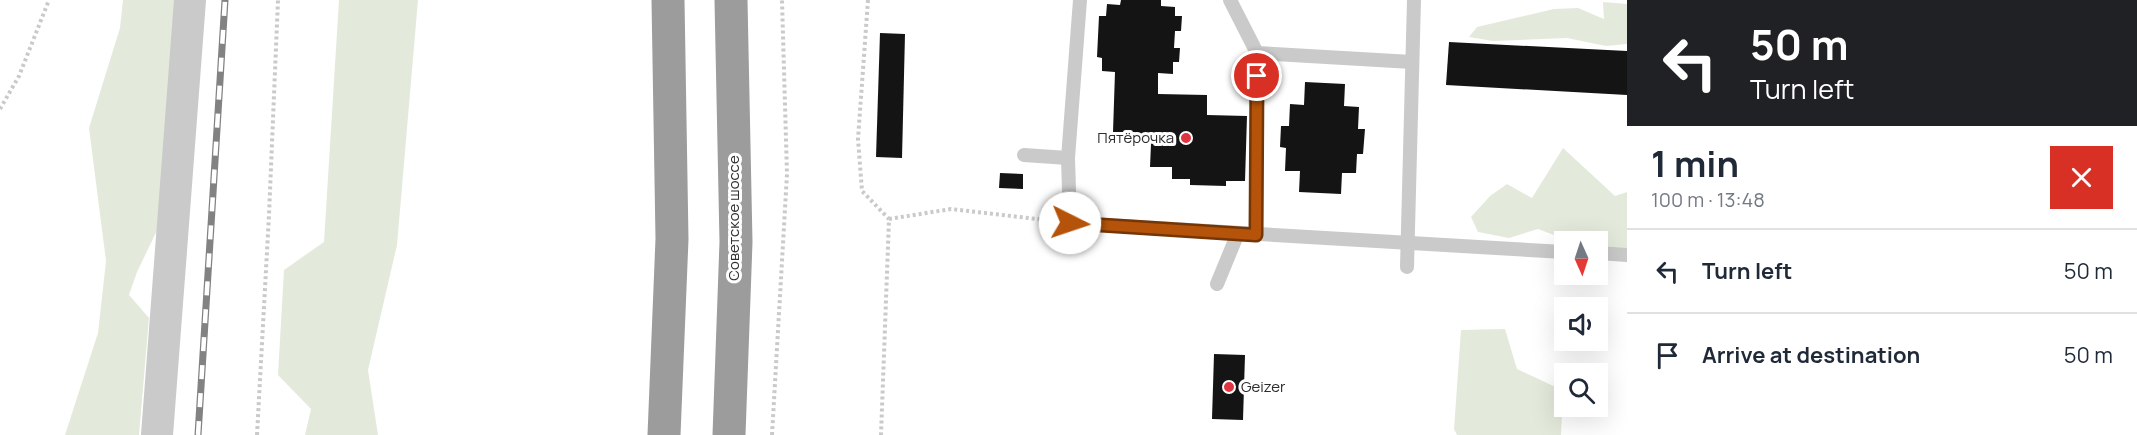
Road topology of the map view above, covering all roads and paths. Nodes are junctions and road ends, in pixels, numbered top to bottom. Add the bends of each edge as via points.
1 (49, 0) edge
2 (190, 0) edge
3 (278, 0) edge
4 (669, 0) edge
5 (731, 0) edge
6 (782, 0) edge
7 (868, 0) edge
8 (1080, 0) edge
9 (1230, 0) edge
10 (1414, 0) edge
11 (1257, 53) junction
12 (1412, 62) junction
13 (0, 109) edge
14 (1024, 155) dead end
15 (1068, 158) junction
16 (889, 219) junction
17 (1070, 223) junction
18 (1238, 233) junction
19 (1256, 235) junction
20 (1408, 243) junction
21 (1554, 251) edge
22 (1608, 254) edge
23 (1627, 255) edge
24 (1407, 267) dead end
25 (1217, 284) dead end
26 (157, 435) edge
27 (257, 435) edge
28 (664, 435) edge
29 (729, 435) edge
30 (772, 435) edge
31 (881, 435) edge

1 - 13 path via 19,76
2 - 26 street
3 - 27 path
4 - 28 highway via 672,239
5 - 29 highway, Советское шоссе via 736,242
6 - 30 path via 788,174
7 - 16 path via 858,139 862,191
8 - 15 lane
9 - 11 lane
10 - 12 lane
11 - 12 lane
11 - 19 lane
12 - 20 lane
14 - 15 lane
15 - 17 lane
16 - 17 path via 951,209
16 - 31 path
17 - 18 lane
18 - 19 lane
18 - 25 lane
19 - 20 lane
20 - 21 lane
20 - 24 lane
22 - 23 lane

